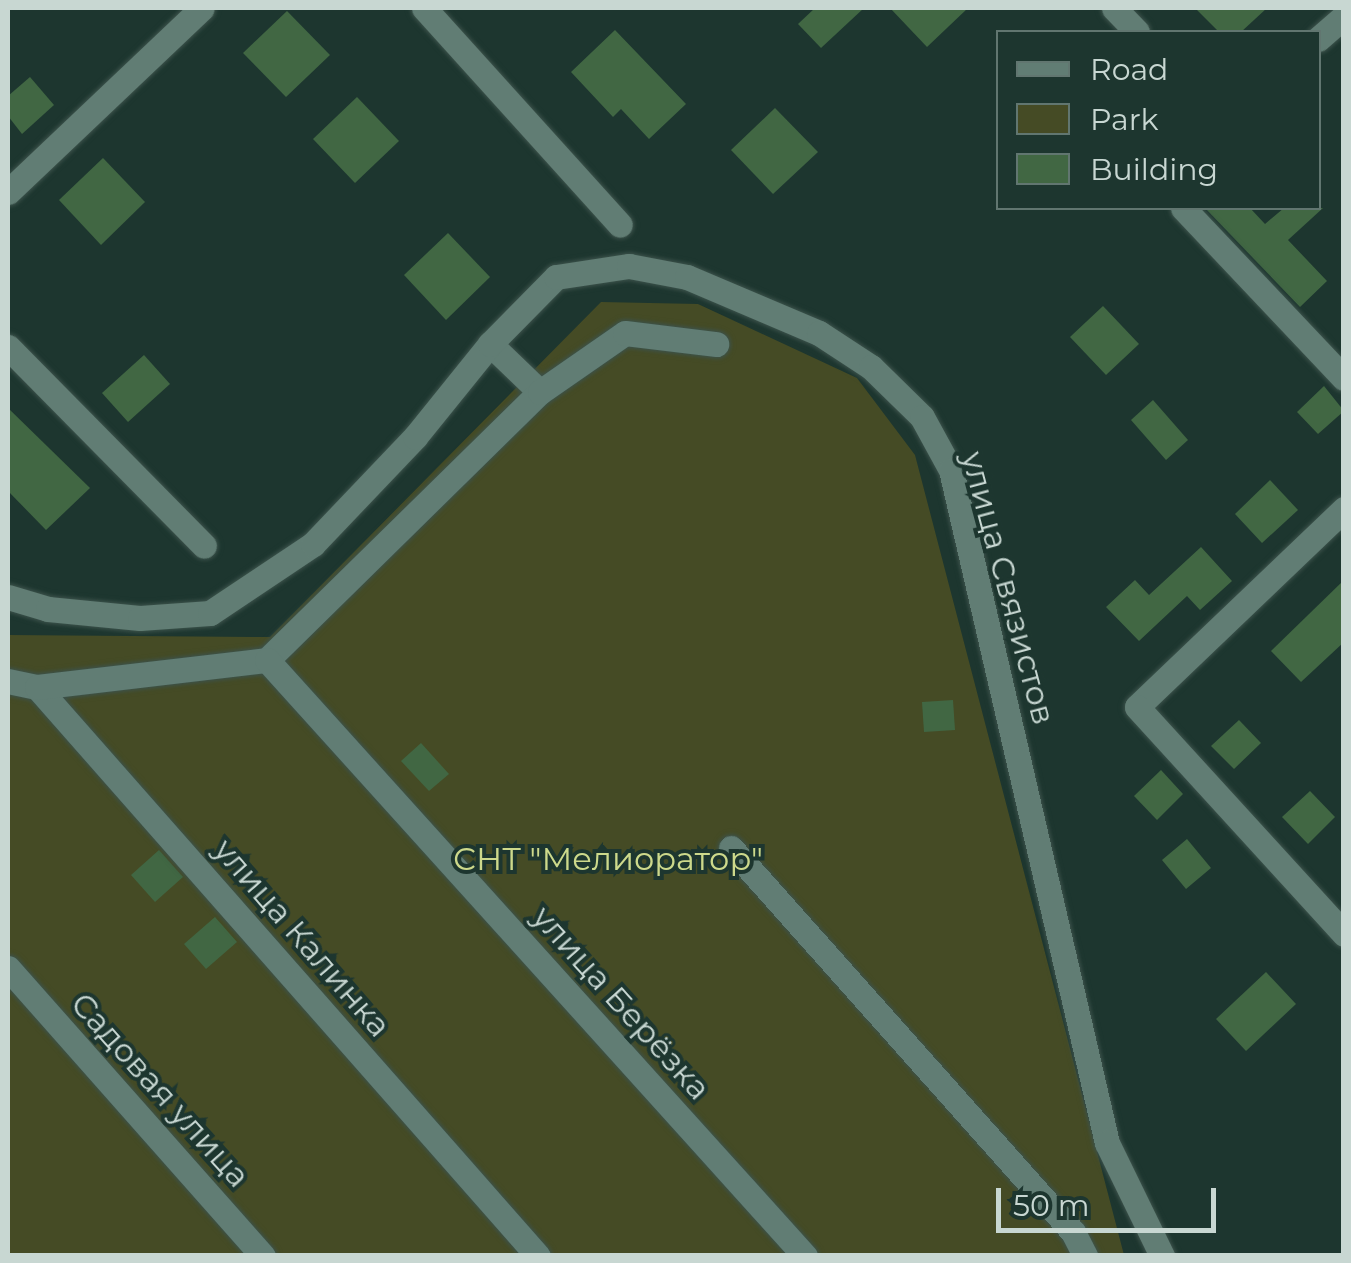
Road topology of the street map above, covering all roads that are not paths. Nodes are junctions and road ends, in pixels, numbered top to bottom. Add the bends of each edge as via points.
1 (202, 8) edge
2 (424, 8) edge
3 (1114, 8) edge
4 (1344, 16) edge
5 (1135, 30) edge
6 (1321, 36) edge
7 (8, 192) edge
8 (1184, 210) edge
9 (620, 225) dead end
10 (490, 344) junction
11 (716, 344) dead end
12 (8, 347) edge
13 (1344, 378) edge
14 (540, 392) junction
15 (1344, 509) edge
16 (204, 546) dead end
17 (8, 597) edge
18 (267, 660) junction
19 (8, 681) edge
20 (37, 686) junction
21 (731, 848) dead end
22 (1344, 934) edge
23 (8, 968) edge
24 (263, 1256) edge
25 (538, 1256) edge
26 (806, 1256) edge
27 (1085, 1256) edge
28 (1162, 1256) edge

1 - 7 street
2 - 9 street
3 - 5 street
4 - 6 street
8 - 13 street
10 - 14 street
10 - 17 street, улица Связистов via 415,437 314,544 210,612 140,618 48,609
10 - 28 street, улица Связистов via 556,278 629,266 687,277 819,334 872,366 922,417 951,470 972,551 1107,1143
11 - 14 street via 626,333
12 - 16 street
14 - 18 street
15 - 22 street via 1137,707
18 - 20 street
18 - 26 street, улица Берёзка
19 - 20 street
20 - 25 street, улица Калинка
21 - 27 street via 1073,1232
23 - 24 street, Садовая улица

